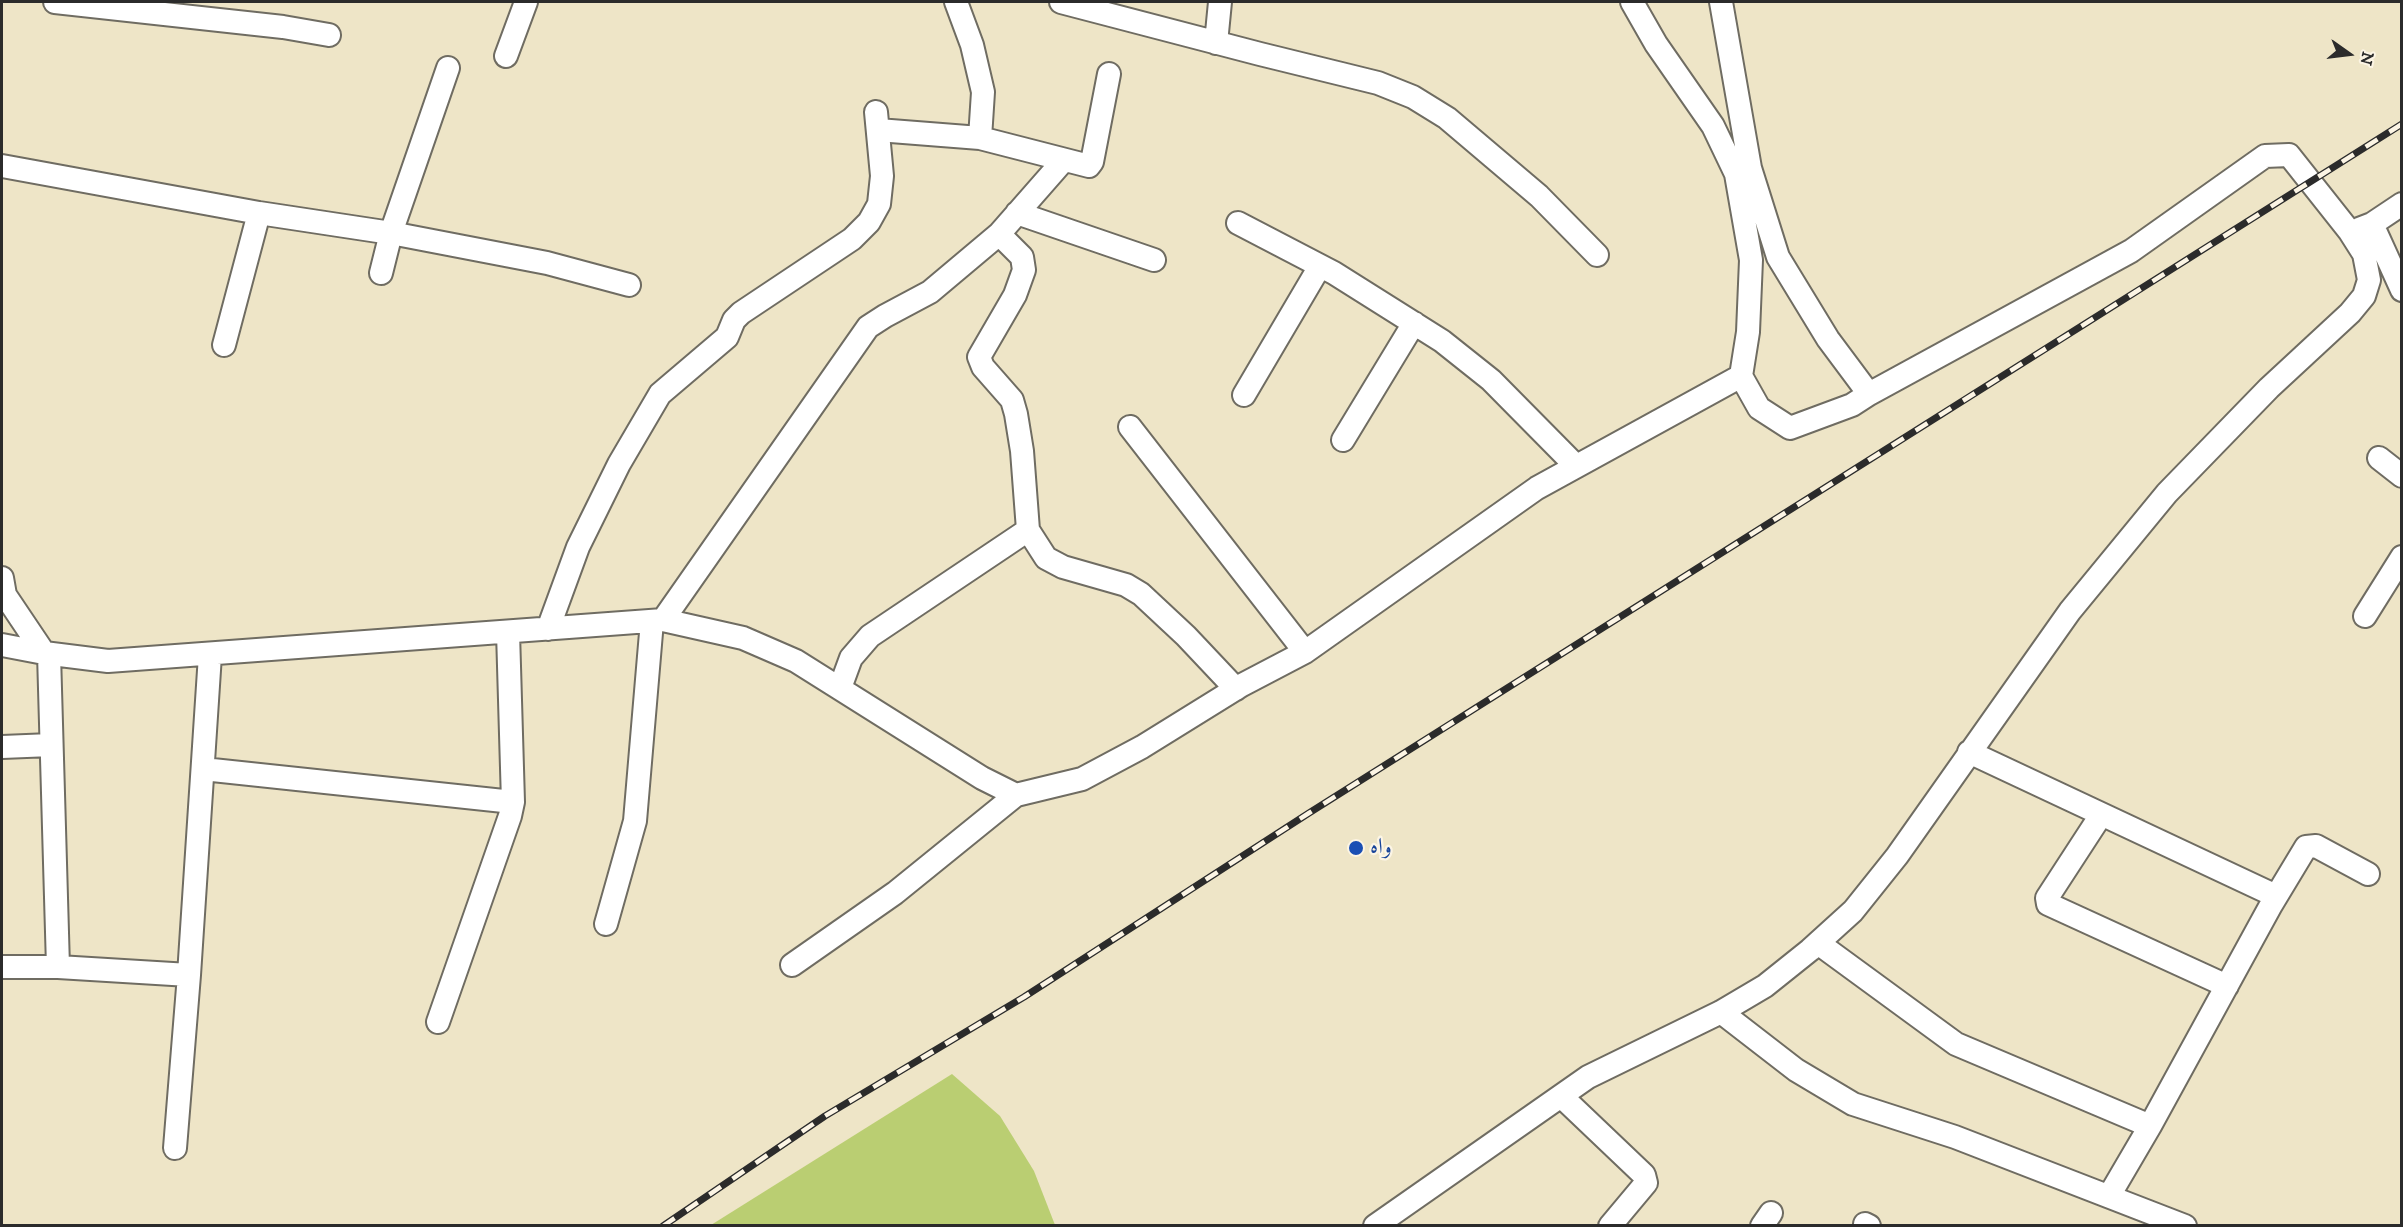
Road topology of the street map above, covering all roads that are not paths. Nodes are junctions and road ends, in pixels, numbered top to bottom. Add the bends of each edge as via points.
1 (55, 2) edge
2 (526, 2) edge
3 (956, 2) edge
4 (1061, 2) edge
5 (1220, 2) edge
6 (1632, 2) edge
7 (1720, 2) edge
8 (1136, 12) edge
9 (329, 35) dead end
10 (1216, 43) junction
11 (506, 56) dead end
12 (448, 69) dead end
13 (1108, 74) dead end
14 (980, 138) junction
15 (1063, 161) junction
16 (2, 166) edge
17 (2402, 204) edge
18 (259, 213) junction
19 (1017, 213) junction
20 (1238, 223) dead end
21 (2372, 224) junction
22 (2350, 232) junction
23 (391, 233) junction
24 (999, 234) junction
25 (1597, 255) dead end
26 (1154, 260) dead end
27 (1320, 266) junction
28 (381, 273) dead end
29 (629, 285) dead end
30 (2402, 290) edge
31 (1414, 323) junction
32 (224, 345) dead end
33 (1741, 376) junction
34 (1869, 394) junction
35 (1245, 395) dead end
36 (1130, 427) dead end
37 (1343, 440) dead end
38 (2379, 458) dead end
39 (1576, 466) junction
40 (2402, 476) edge
41 (1028, 530) junction
42 (2402, 557) edge
43 (2, 578) edge
44 (2365, 616) dead end
45 (657, 620) junction
46 (548, 629) junction
47 (508, 632) junction
48 (2, 645) edge
49 (1305, 652) junction
50 (46, 653) junction
51 (210, 655) junction
52 (840, 688) junction
53 (1236, 688) junction
54 (51, 745) junction
55 (2, 747) edge
56 (1969, 752) junction
57 (202, 769) junction
58 (1016, 795) junction
59 (513, 802) junction
60 (2101, 815) junction
61 (2368, 874) dead end
62 (2276, 896) junction
63 (606, 924) dead end
64 (1818, 943) junction
65 (792, 965) dead end
66 (2, 968) edge
67 (58, 968) junction
68 (189, 975) junction
69 (2227, 986) junction
70 (1721, 1012) junction
71 (438, 1022) dead end
72 (1561, 1096) junction
73 (2150, 1126) junction
74 (175, 1148) dead end
75 (2109, 1196) junction
76 (1375, 1226) edge
77 (1610, 1226) edge
78 (2185, 1226) edge

1 - 9 street
2 - 11 street
3 - 14 street via 983,92
4 - 8 street
5 - 10 street
6 - 33 street via 1713,126 1736,174 1751,260 1748,332
7 - 34 street via 1750,168 1778,257 1827,339
8 - 10 street
10 - 25 street via 1378,83 1413,97 1447,118 1539,196
12 - 23 street
13 - 15 street via 1092,162 1089,166
14 - 15 street
14 - 46 street via 877,121 882,176 879,204 869,222 852,239 741,313 727,337 660,394 619,464 578,547
15 - 19 street
16 - 18 street
17 - 21 street
18 - 23 street
18 - 32 street
19 - 24 street
19 - 26 street
20 - 27 street
21 - 22 street
21 - 30 street
22 - 34 street via 2289,155 2265,156 2131,251
22 - 56 street via 2364,254 2369,280 2364,296 2167,493 2070,611
23 - 28 street
23 - 29 street via 547,263
24 - 41 street via 1022,257 1024,270 1015,295 979,357 1012,400 1016,414
24 - 45 street via 930,292 868,327
27 - 31 street
27 - 35 street
31 - 37 street
31 - 39 street via 1491,380
33 - 34 street via 1760,408 1790,428 1852,405
33 - 39 street
36 - 49 street
38 - 40 street
39 - 49 street via 1537,488
41 - 52 street via 870,636 851,658
41 - 53 street via 1046,558 1063,567 1126,585 1141,594
42 - 44 street
43 - 50 street via 5,595
45 - 46 street
45 - 52 street via 742,638 796,661
45 - 63 street via 635,821
46 - 47 street
47 - 51 street
47 - 59 street
48 - 50 street
49 - 53 street
50 - 51 street via 108,661
50 - 54 street
51 - 57 street
52 - 58 street via 982,778
53 - 58 street via 1082,779
54 - 55 street
54 - 67 street
56 - 60 street
56 - 64 street via 1853,911
57 - 59 street
57 - 68 street
58 - 65 street via 895,894
59 - 71 street
60 - 62 street
60 - 69 street via 2047,898 2048,904
61 - 62 street via 2316,846 2306,848
62 - 69 street
64 - 70 street via 1765,986
64 - 73 street via 1956,1044
66 - 67 street
67 - 68 street
68 - 74 street
69 - 73 street
70 - 72 street via 1588,1077
70 - 75 street via 1796,1070 1853,1104 1955,1137
72 - 76 street
72 - 77 street via 1644,1175 1646,1183
73 - 75 street
75 - 78 street

